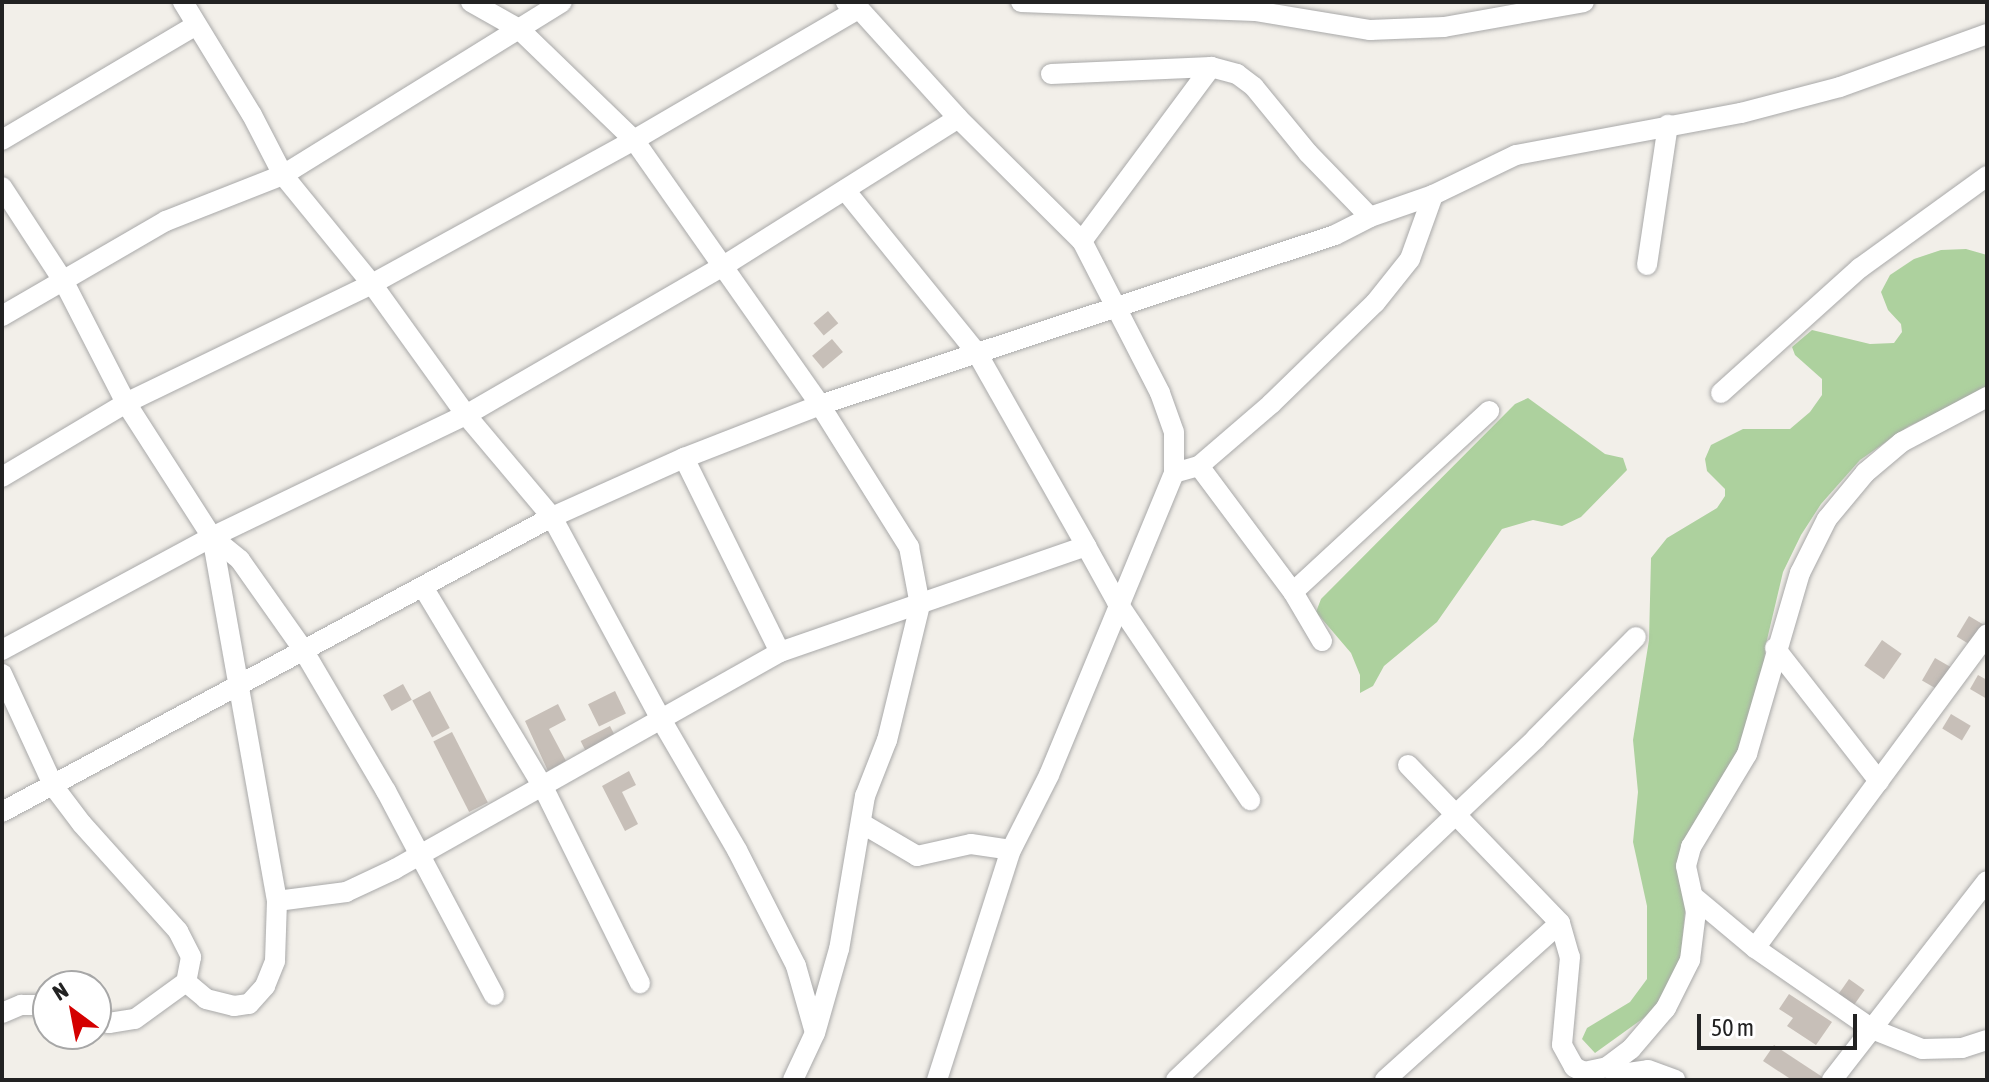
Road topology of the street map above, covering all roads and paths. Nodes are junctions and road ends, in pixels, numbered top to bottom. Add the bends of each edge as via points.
1 (183, 2) edge
2 (471, 2) edge
3 (562, 2) edge
4 (1021, 2) edge
5 (1584, 2) edge
6 (852, 4) edge
7 (195, 26) junction
8 (519, 29) junction
9 (1987, 34) edge
10 (1211, 67) junction
11 (1051, 74) dead end
12 (958, 118) junction
13 (1668, 125) junction
14 (2, 140) edge
15 (634, 140) junction
16 (283, 175) junction
17 (1987, 176) edge
18 (2, 187) edge
19 (845, 190) junction
20 (1433, 195) junction
21 (1370, 217) junction
22 (1082, 241) junction
23 (725, 265) junction
24 (1647, 265) dead end
25 (64, 282) junction
26 (372, 284) junction
27 (1116, 307) junction
28 (2, 316) edge
29 (977, 353) junction
30 (1721, 393) dead end
31 (1987, 397) edge
32 (126, 403) junction
33 (820, 405) junction
34 (1489, 411) dead end
35 (466, 415) junction
36 (684, 458) junction
37 (1199, 466) junction
38 (1174, 473) junction
39 (2, 477) edge
40 (552, 517) junction
41 (212, 537) junction
42 (1086, 546) junction
43 (423, 587) junction
44 (1293, 592) junction
45 (1117, 602) junction
46 (920, 605) junction
47 (1987, 634) edge
48 (1636, 637) dead end
49 (1322, 641) dead end
50 (302, 648) junction
51 (1775, 648) junction
52 (2, 650) edge
53 (780, 652) junction
54 (2, 674) edge
55 (239, 685) junction
56 (662, 721) junction
57 (1408, 765) dead end
58 (1879, 781) junction
59 (54, 787) junction
60 (543, 787) junction
61 (1250, 800) dead end
62 (2, 812) edge
63 (1454, 816) junction
64 (861, 823) junction
65 (1011, 850) junction
66 (418, 855) junction
67 (1987, 881) edge
68 (1694, 897) junction
69 (277, 901) junction
70 (1560, 923) junction
71 (1755, 948) junction
72 (186, 982) junction
73 (640, 983) dead end
74 (494, 995) dead end
75 (32, 1005) edge
76 (2, 1013) edge
77 (112, 1023) edge
78 (1872, 1029) junction
79 (815, 1033) junction
80 (1987, 1040) edge
81 (1607, 1067) junction
82 (1585, 1076) edge
83 (1181, 1078) edge
84 (793, 1080) edge
85 (937, 1080) edge
86 (1385, 1080) edge
87 (1675, 1080) edge
88 (1832, 1080) edge

1 - 7 street
2 - 8 street
3 - 8 street
4 - 5 street via 1255,11 1370,30 1444,27
6 - 12 street
6 - 15 street
7 - 14 street
7 - 16 street
8 - 15 street
8 - 16 street
9 - 13 street via 1840,87 1741,113
10 - 11 street
10 - 21 street via 1237,74 1254,87
10 - 22 street
12 - 19 street
12 - 22 street
13 - 20 street via 1516,155
13 - 24 street
15 - 23 street
15 - 26 street
16 - 25 street via 166,221
16 - 26 street
17 - 30 street via 1860,268
18 - 25 street
19 - 23 street
19 - 29 street
20 - 21 street
20 - 37 street via 1410,259 1375,303
21 - 27 street via 1335,235
22 - 27 street
23 - 33 street
23 - 35 street
25 - 28 street
25 - 32 street
26 - 32 street
26 - 35 street
27 - 29 street
27 - 38 street via 1174,432
29 - 33 street
29 - 42 street
31 - 51 street via 1902,442 1865,473 1827,519 1800,573
32 - 39 street
32 - 41 street
33 - 36 street
33 - 46 street via 909,547
34 - 44 street
35 - 40 street
35 - 41 street
36 - 40 street
36 - 53 street
37 - 38 street
37 - 44 street
38 - 45 street
40 - 43 street
40 - 56 street
41 - 50 street via 240,560
41 - 52 street
41 - 55 street
42 - 45 street
42 - 46 street
43 - 50 street
43 - 60 street
44 - 49 street
45 - 61 street
45 - 65 street via 1049,775
46 - 53 street
46 - 64 street
47 - 58 street
48 - 63 street
50 - 55 street
50 - 66 street
51 - 58 street
51 - 68 street via 1747,754 1691,847 1686,866
53 - 56 street
54 - 59 street
55 - 59 street
55 - 69 street
56 - 60 street
56 - 79 street via 796,966
57 - 63 street
58 - 71 street
59 - 62 street
59 - 72 street via 178,931 191,957
60 - 66 street
60 - 73 street
63 - 70 street
63 - 83 street
64 - 65 street via 917,856 971,844
64 - 79 street via 839,949
65 - 85 street
66 - 69 street via 346,892
66 - 74 street
67 - 78 street
68 - 71 street
68 - 81 street via 1695,941 1681,982 1631,1049
69 - 72 street via 275,961 257,997 249,1004 224,1005 206,999
70 - 82 street via 1570,957 1562,1045
70 - 86 street
71 - 78 street
72 - 77 street via 135,1019
75 - 76 street
78 - 80 street via 1922,1049 1962,1048
78 - 88 street
79 - 84 street
81 - 82 street
81 - 87 street via 1621,1074 1648,1070

